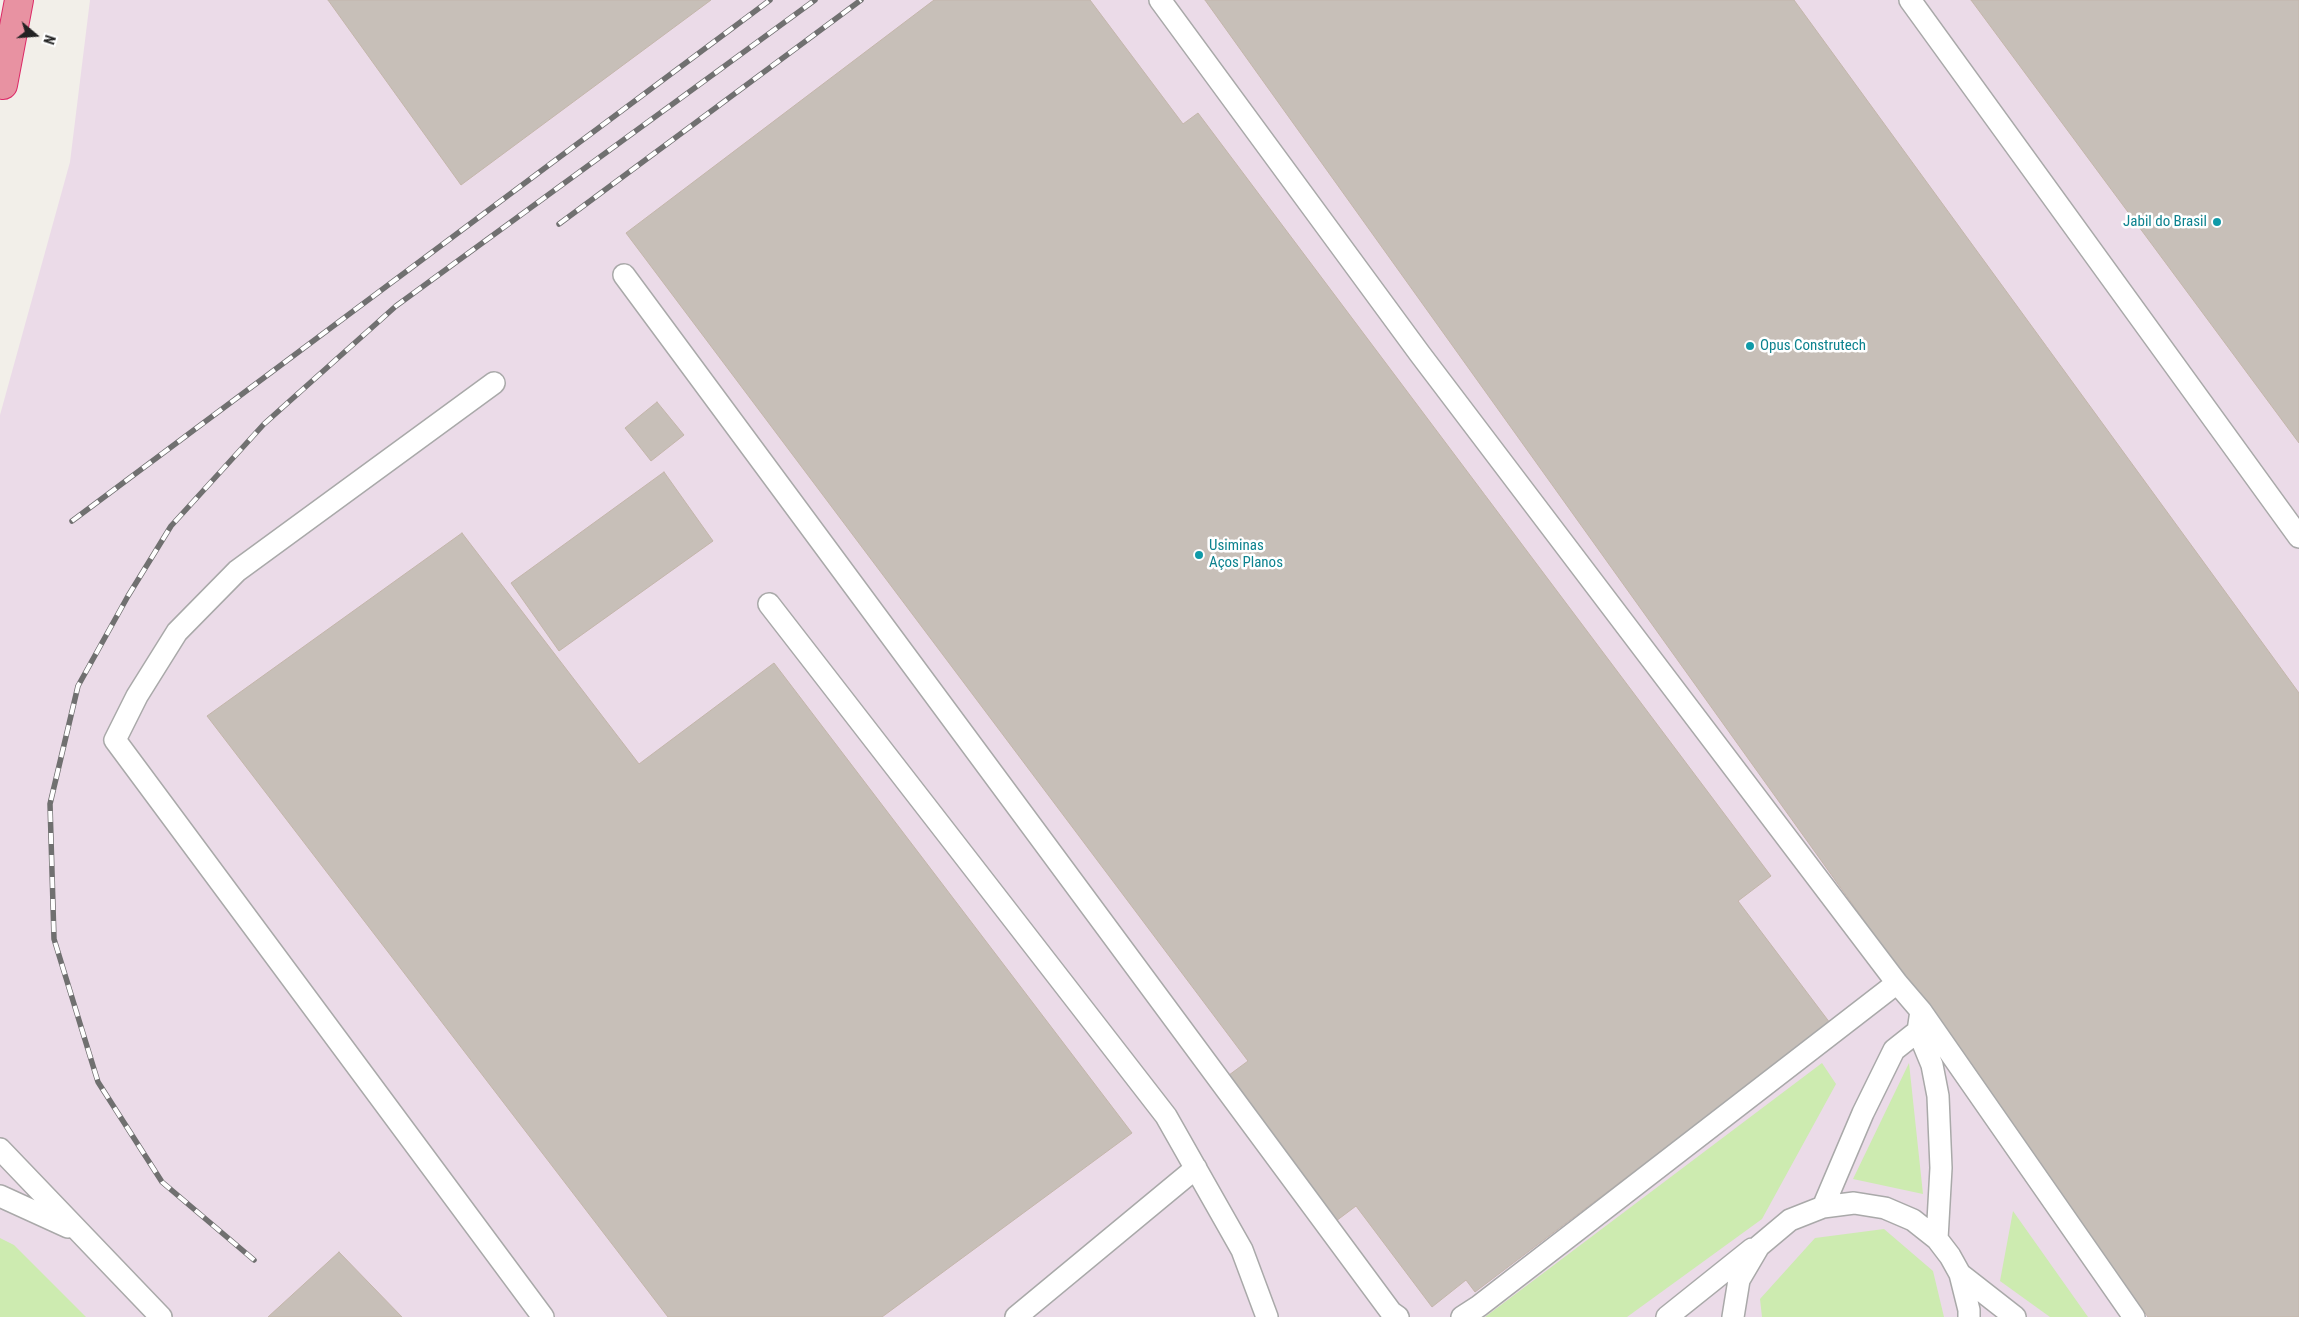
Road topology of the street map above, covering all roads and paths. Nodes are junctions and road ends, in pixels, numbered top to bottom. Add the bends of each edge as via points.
1 (1, 0) edge
2 (19, 0) edge
3 (1160, 0) edge
4 (1910, 0) edge
5 (624, 275) dead end
6 (494, 383) dead end
7 (2299, 537) edge
8 (769, 604) dead end
9 (1897, 982) junction
10 (1920, 1021) junction
11 (0, 1149) edge
12 (1196, 1168) junction
13 (0, 1196) edge
14 (1823, 1207) junction
15 (1790, 1220) junction
16 (77, 1231) junction
17 (1937, 1239) junction
18 (1960, 1274) junction
19 (161, 1317) edge
20 (543, 1317) edge
21 (1016, 1317) edge
22 (1267, 1317) edge
23 (1398, 1317) edge
24 (1462, 1317) edge
25 (1668, 1317) edge
26 (1733, 1317) edge
27 (1969, 1317) edge
28 (2015, 1317) edge
29 (2134, 1317) edge

1 - 2 highway via 2,85
3 - 9 lane via 1420,354
4 - 7 lane
5 - 23 lane via 1385,1304
6 - 20 lane via 237,571 177,632 137,696 115,740
8 - 12 lane via 1166,1116
9 - 10 lane
9 - 24 lane
10 - 14 lane via 1894,1050
10 - 17 lane via 1938,1096 1941,1168
10 - 29 lane
11 - 16 lane
12 - 21 lane
12 - 22 lane via 1242,1250
13 - 16 lane
14 - 15 lane
14 - 17 lane via 1854,1203 1885,1208 1913,1220
15 - 25 lane
15 - 26 lane via 1759,1246 1749,1263 1740,1280
16 - 19 lane
17 - 18 lane
18 - 27 lane
18 - 28 lane

